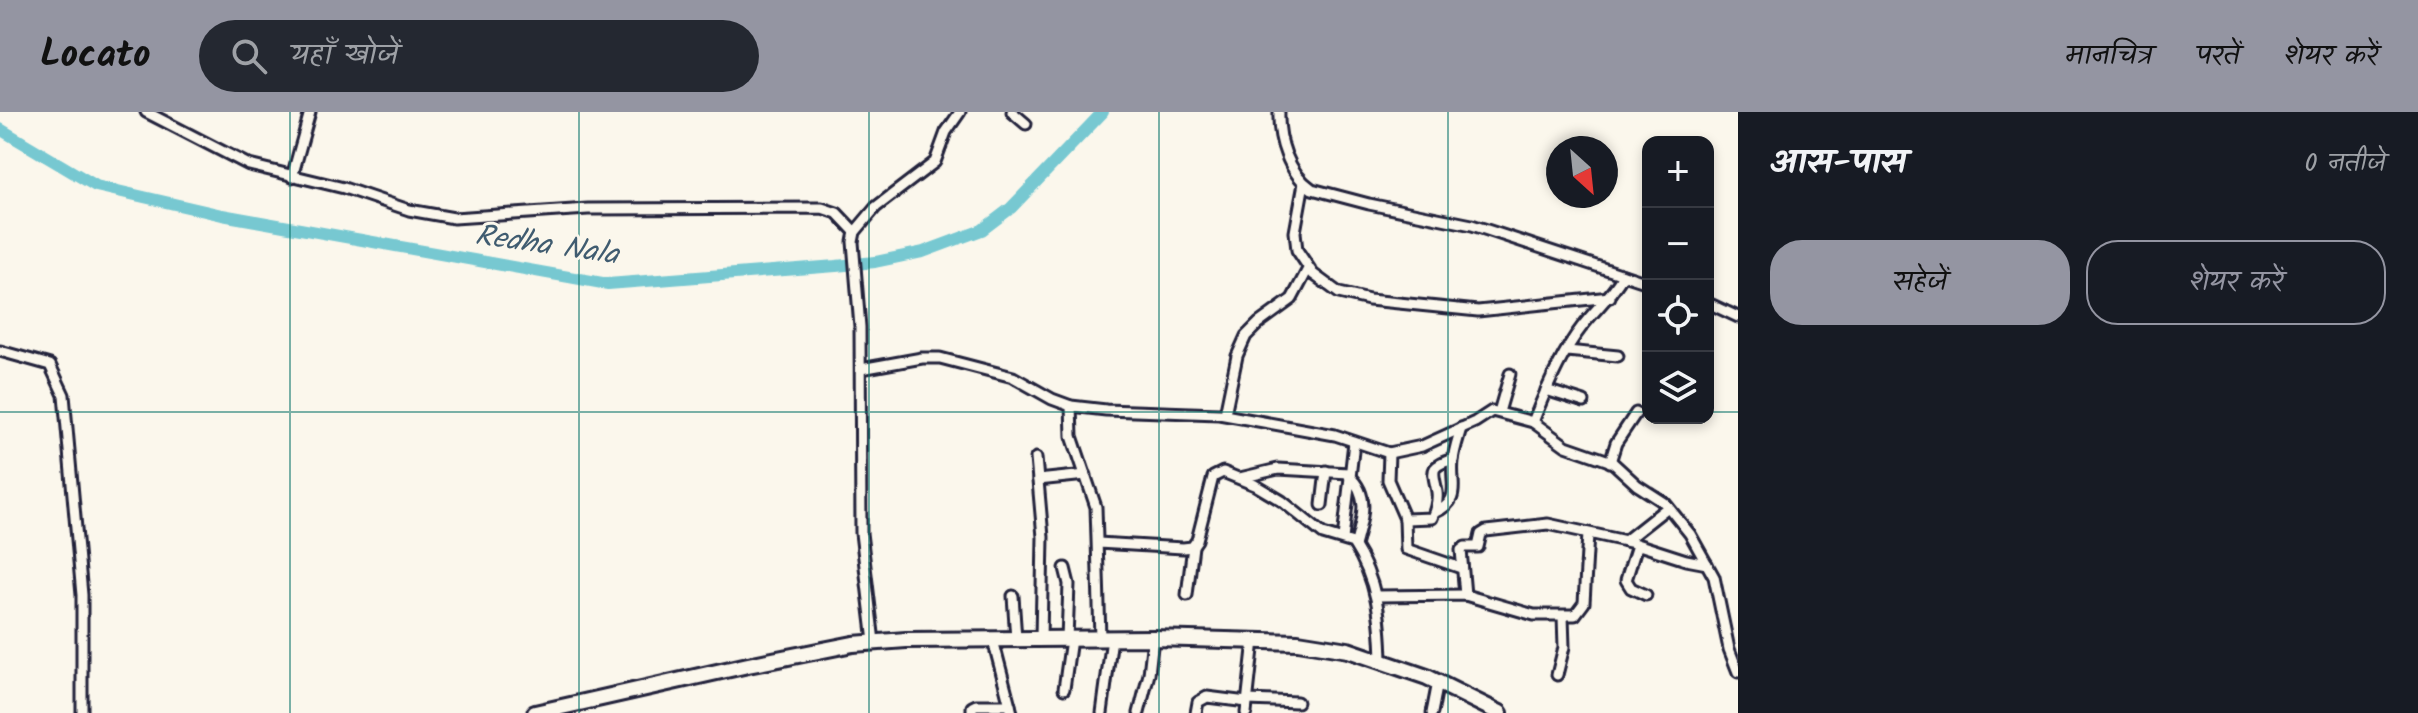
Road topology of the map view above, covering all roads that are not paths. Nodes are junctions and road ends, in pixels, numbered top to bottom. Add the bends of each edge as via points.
1 (146, 112) edge
2 (310, 112) edge
3 (960, 112) edge
4 (1012, 112) edge
5 (1279, 112) edge
6 (1026, 124) dead end
7 (292, 177) junction
8 (1304, 183) junction
9 (855, 232) junction
10 (1308, 269) junction
11 (1642, 283) edge
12 (1617, 285) junction
13 (1714, 306) edge
14 (1738, 317) edge
15 (0, 351) edge
16 (1567, 351) junction
17 (1618, 356) dead end
18 (861, 369) junction
19 (1510, 374) dead end
20 (1546, 390) junction
21 (1584, 402) dead end
22 (1071, 406) junction
23 (1499, 412) junction
24 (1636, 413) dead end
25 (1225, 414) junction
26 (1533, 422) junction
27 (1461, 428) junction
28 (1354, 442) junction
29 (1389, 453) junction
30 (1036, 458) dead end
31 (1453, 459) junction
32 (1610, 462) junction
33 (1326, 471) junction
34 (1349, 474) junction
35 (1086, 475) junction
36 (1240, 478) junction
37 (1038, 480) junction
38 (1322, 505) dead end
39 (1668, 507) junction
40 (1434, 513) junction
41 (1405, 519) junction
42 (1588, 534) junction
43 (1343, 539) junction
44 (1625, 541) junction
45 (1098, 543) junction
46 (1637, 545) junction
47 (1193, 546) junction
48 (1355, 546) junction
49 (1707, 564) junction
50 (1065, 568) dead end
51 (1461, 568) junction
52 (1187, 595) dead end
53 (1465, 595) junction
54 (1646, 595) dead end
55 (1013, 596) dead end
56 (1377, 596) junction
57 (1563, 616) junction
58 (1106, 638) junction
59 (1153, 638) junction
60 (1016, 639) junction
61 (1041, 639) junction
62 (1069, 639) junction
63 (993, 640) junction
64 (1254, 640) junction
65 (874, 642) junction
66 (1382, 661) junction
67 (1738, 672) edge
68 (1557, 675) dead end
69 (1438, 682) junction
70 (1064, 689) dead end
71 (1297, 702) dead end
72 (1247, 705) edge
73 (1011, 709) edge
74 (82, 713) edge
75 (535, 713) edge
76 (972, 713) edge
77 (1102, 713) edge
78 (1139, 713) edge
79 (1196, 713) edge
80 (1432, 713) edge
81 (1500, 713) edge

1 - 7 street via 249,165
2 - 7 street
3 - 9 street via 935,162 876,207
4 - 6 street
5 - 8 street via 1283,147
7 - 9 street via 443,217 588,209 822,208 837,213
8 - 10 street via 1295,232 1297,250
8 - 12 street via 1322,193 1493,231
9 - 18 street
10 - 12 street via 1351,297 1478,311
10 - 25 street via 1292,299 1246,336
11 - 12 street
12 - 16 street
13 - 14 street
15 - 74 street via 50,365 67,405 82,595
16 - 17 street
16 - 20 street
18 - 22 street via 940,358 1013,377
18 - 65 street via 861,533
19 - 23 street
20 - 21 street
20 - 26 street
22 - 25 street
22 - 35 street via 1070,428
23 - 26 street
23 - 27 street
24 - 32 street
25 - 28 street
26 - 32 street via 1566,446
27 - 29 street via 1422,446
27 - 31 street
28 - 29 street
28 - 34 street
29 - 41 street via 1390,487
30 - 37 street
31 - 40 street via 1454,493 1448,505
31 - 40 street via 1434,468
32 - 39 street
33 - 34 street
33 - 36 street via 1278,469
33 - 38 street
34 - 43 street
34 - 48 street via 1363,499
35 - 37 street
35 - 45 street via 1096,507
36 - 43 street via 1282,501 1323,534
36 - 47 street via 1223,472 1213,477
37 - 61 street
39 - 44 street
39 - 49 street
40 - 41 street via 1428,520
41 - 51 street via 1406,549
42 - 44 street
42 - 51 street via 1548,524 1486,531 1478,547 1461,550
42 - 57 street via 1584,603 1575,615
43 - 48 street
44 - 46 street
45 - 47 street
45 - 58 street
46 - 49 street
46 - 54 street via 1626,580
47 - 52 street
48 - 56 street
49 - 67 street
50 - 62 street
51 - 53 street
53 - 56 street
53 - 57 street via 1534,615
55 - 60 street
56 - 66 street
57 - 68 street via 1564,647
58 - 59 highway
58 - 62 highway
58 - 77 street
59 - 64 highway
59 - 78 street
60 - 61 highway
60 - 63 highway
61 - 62 highway
62 - 70 street
63 - 65 highway
63 - 73 street
64 - 66 highway via 1320,645
64 - 72 street
65 - 75 highway via 809,651
66 - 69 highway
69 - 80 street
69 - 81 highway
71 - 72 street
72 - 79 street via 1207,697 1198,702
73 - 76 street via 976,705

